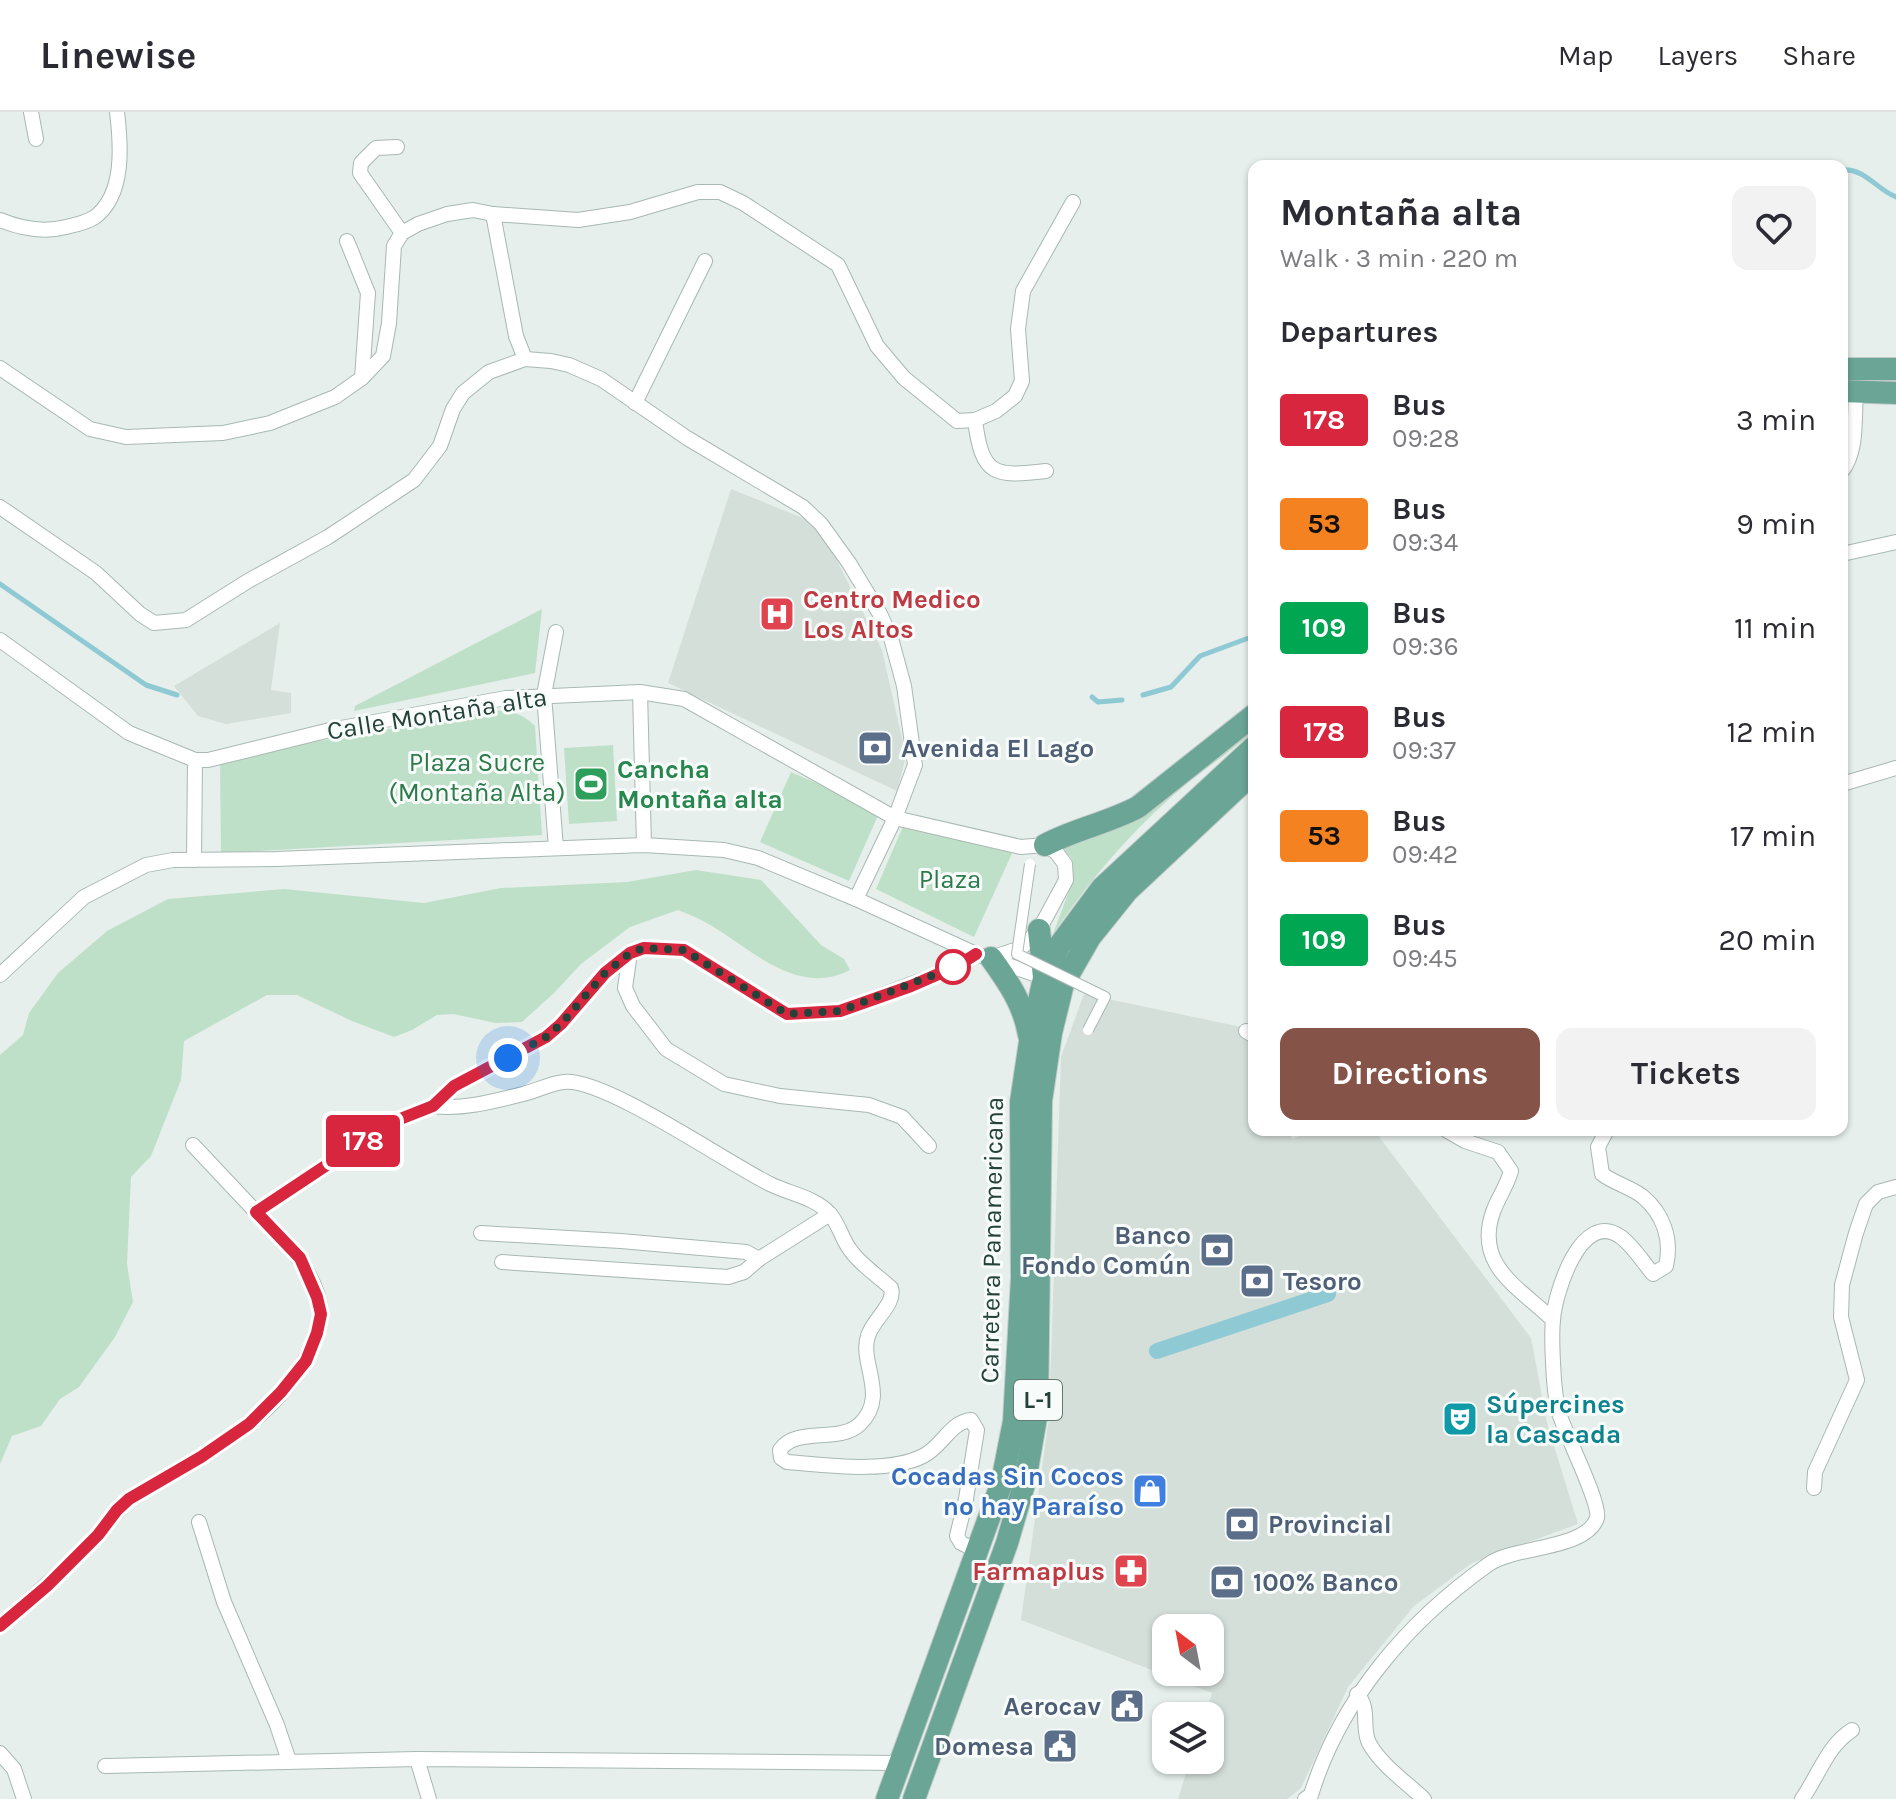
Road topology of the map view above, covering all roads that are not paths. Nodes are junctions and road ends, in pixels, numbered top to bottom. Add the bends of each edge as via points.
1 (31, 112) edge
2 (117, 112) edge
3 (36, 139) dead end
4 (397, 147) dead end
5 (1073, 202) dead end
6 (493, 214) junction
7 (0, 220) edge
8 (402, 233) junction
9 (347, 241) dead end
10 (705, 261) dead end
11 (525, 359) junction
12 (0, 368) edge
13 (1848, 369) edge
14 (1896, 369) edge
15 (362, 378) junction
16 (1849, 391) edge
17 (1896, 393) edge
18 (635, 403) junction
19 (975, 420) junction
20 (1848, 461) edge
21 (1046, 471) dead end
22 (0, 507) edge
23 (1896, 542) edge
24 (1848, 553) edge
25 (556, 632) dead end
26 (0, 640) edge
27 (640, 692) junction
28 (544, 695) junction
29 (1248, 720) edge
30 (1248, 753) edge
31 (195, 760) junction
32 (1896, 768) edge
33 (1248, 778) edge
34 (1848, 782) edge
35 (895, 818) junction
36 (644, 845) junction
37 (1045, 845) junction
38 (556, 848) junction
39 (194, 860) junction
40 (1030, 864) dead end
41 (856, 899) junction
42 (1039, 930) junction
43 (630, 953) junction
44 (983, 956) junction
45 (0, 975) edge
46 (1054, 981) junction
47 (1088, 1030) dead end
48 (1030, 1042) junction
49 (433, 1106) junction
50 (1456, 1136) edge
51 (1604, 1136) edge
52 (193, 1145) dead end
53 (929, 1146) dead end
54 (1896, 1187) edge
55 (256, 1212) junction
56 (830, 1214) junction
57 (481, 1233) dead end
58 (759, 1259) junction
59 (502, 1262) dead end
60 (1553, 1320) junction
61 (1814, 1488) dead end
62 (199, 1522) dead end
63 (978, 1551) junction
64 (0, 1626) edge
65 (1357, 1694) junction
66 (1852, 1730) dead end
67 (0, 1753) edge
68 (417, 1759) junction
69 (289, 1761) junction
70 (900, 1763) junction
71 (105, 1766) dead end
72 (24, 1799) edge
73 (429, 1799) edge
74 (887, 1799) edge
75 (914, 1799) edge
76 (1305, 1799) edge
77 (1424, 1799) edge
78 (1802, 1799) edge

1 - 3 street
2 - 7 street via 121,137 114,190 95,217 49,231
4 - 8 street via 376,148 361,163 360,173
5 - 19 street via 1023,291 1018,329 1022,381 1015,396
6 - 8 street via 447,214
6 - 11 street
6 - 19 street via 578,220 630,212 698,192 720,192 838,265 877,346 904,378 957,421
8 - 15 street via 394,246 383,356
9 - 15 street via 368,293
10 - 18 street
11 - 18 street via 569,365
11 - 22 street via 489,372 463,393 440,446 414,480 186,620 154,623 96,573
12 - 15 street via 90,429 126,437 223,433 270,423 335,397
13 - 14 main road
16 - 17 main road
16 - 20 street
18 - 35 street via 803,507 864,585 891,638 914,747 915,765
19 - 21 street via 978,444 995,471 1008,476
23 - 24 street
25 - 28 street
26 - 31 street via 129,733
27 - 28 street, Calle Montaña alta
27 - 35 street, Calle Montaña alta via 684,699
27 - 36 street
28 - 31 street, Calle Montaña alta via 330,730
28 - 38 street
29 - 37 main road via 1138,807
30 - 46 main road, Carretera Panamericana / L-1 via 1102,888 1059,946
31 - 39 street
32 - 34 street
33 - 46 main road, Carretera Panamericana / L-1 via 1127,891
35 - 37 street, Calle Montaña alta via 1021,847
35 - 41 street
36 - 38 street
36 - 41 street via 724,850 758,858
37 - 42 street via 1065,864 1066,880
38 - 39 street
39 - 45 street via 146,865 84,897
40 - 47 street, bridge via 1017,954 1105,997
41 - 44 street
42 - 44 street via 1021,948
42 - 46 main road
43 - 44 street via 644,948 684,950 787,1014 840,1011
43 - 49 street via 546,1037 454,1086
43 - 53 street via 625,988 666,1049 724,1084 869,1105 902,1117
44 - 46 street
44 - 48 main road, L-1 via 1008,982 1025,1012
46 - 48 main road, Carretera Panamericana / L-1
46 - 75 main road, Carretera Panamericana / L-1 via 1041,1101 1037,1412 1007,1543
48 - 63 main road, Carretera Panamericana / L-1 via 1021,1102 1022,1278 1014,1421 1002,1482
49 - 55 street via 390,1123
49 - 56 street via 480,1103 565,1081 594,1088
50 - 60 street via 1498,1152 1511,1171 1493,1210 1490,1252 1504,1277
51 - 60 street via 1598,1147 1602,1174 1641,1195 1656,1212 1668,1233 1666,1266 1653,1274 1620,1237 1606,1231 1589,1235 1572,1256
52 - 55 street
54 - 61 street via 1878,1192 1866,1204 1852,1246 1841,1317 1857,1380 1815,1472
55 - 64 street via 300,1258 317,1297 321,1314 306,1361 249,1424 129,1499
56 - 58 street
56 - 63 street via 853,1254 893,1295 866,1340 872,1402 858,1427 793,1440 780,1450 781,1458 834,1466 892,1464 922,1457 955,1426 971,1420 977,1430 957,1536
57 - 58 street via 746,1252
58 - 59 street via 728,1277
60 - 65 street via 1558,1410 1598,1515 1581,1535 1491,1563 1434,1609
62 - 69 street via 224,1602
63 - 70 main road, Carretera Panamericana / L-1
65 - 76 street
65 - 77 street via 1364,1702 1371,1746
66 - 78 street via 1830,1750
67 - 72 street via 14,1769
68 - 69 street
68 - 70 street
68 - 73 street
69 - 71 street
70 - 74 main road, Carretera Panamericana / L-1

